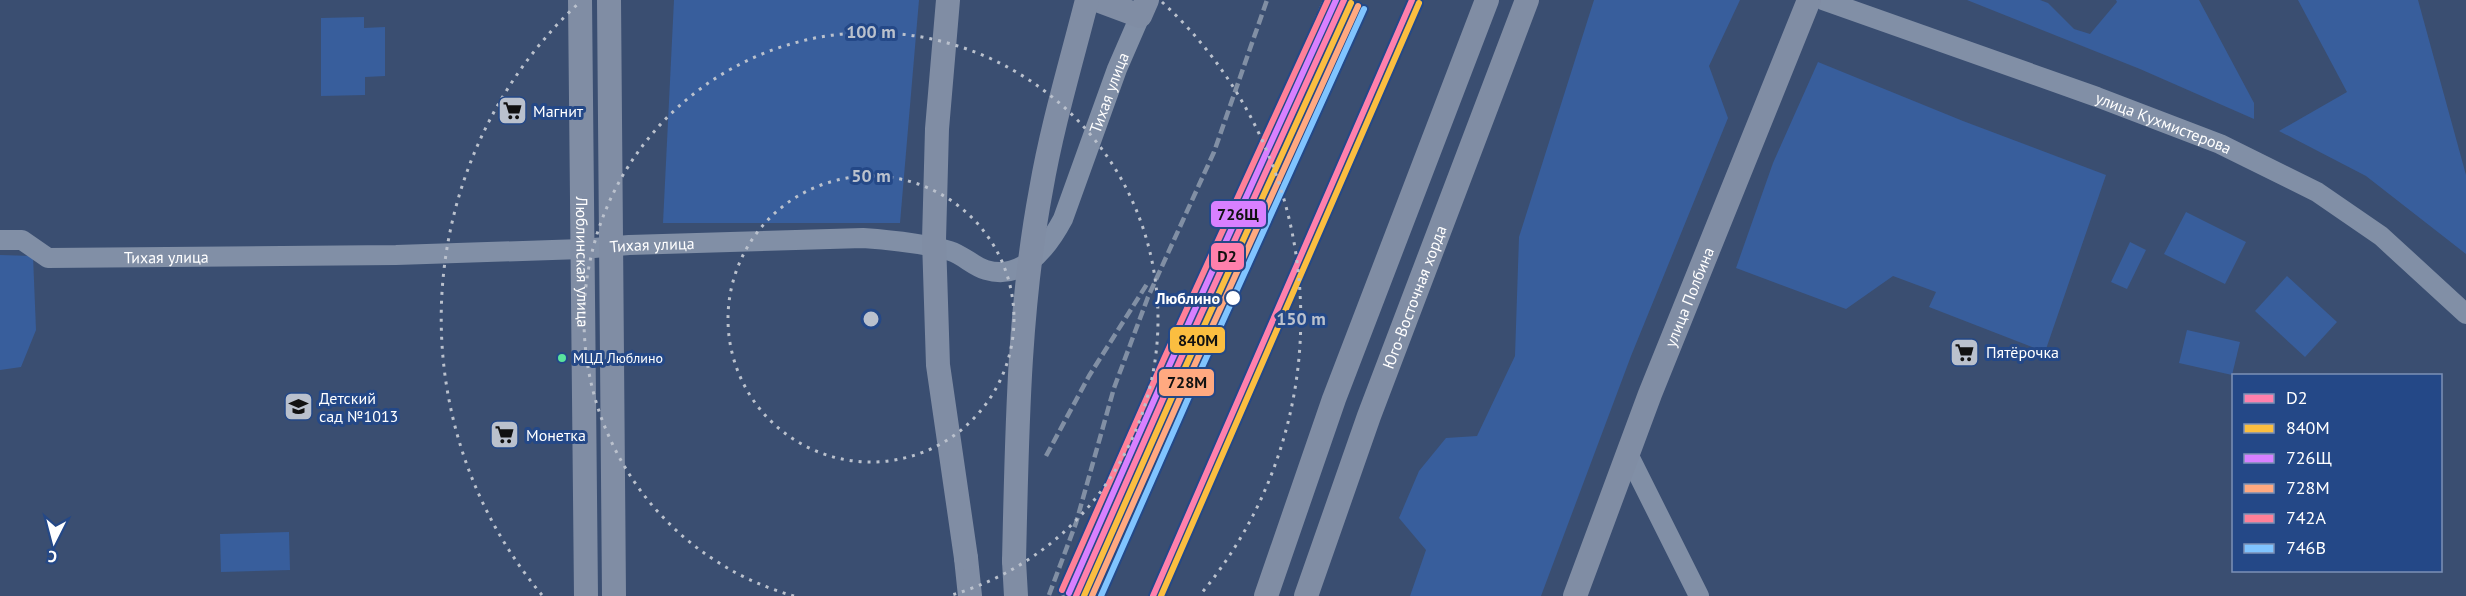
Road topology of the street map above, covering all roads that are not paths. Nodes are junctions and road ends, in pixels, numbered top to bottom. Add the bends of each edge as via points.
1 (580, 0) edge
2 (609, 0) edge
3 (948, 0) edge
4 (1087, 0) edge
5 (1097, 0) edge
6 (1487, 0) edge
7 (1527, 0) edge
8 (1809, 0) edge
9 (1823, 0) edge
10 (1143, 8) edge
11 (0, 240) edge
12 (610, 246) junction
13 (582, 249) junction
14 (2466, 314) edge
15 (1628, 454) junction
16 (586, 596) edge
17 (614, 596) edge
18 (970, 596) edge
19 (1016, 596) edge
20 (1266, 596) edge
21 (1306, 596) edge
22 (1575, 596) edge
23 (1699, 596) edge

1 - 13 main road, Люблинская улица
2 - 12 main road, Люблинская улица
3 - 18 main road, bridge via 936,129 938,354
4 - 19 main road, bridge via 1041,190 1026,297 1018,397
5 - 10 main road
6 - 20 main road via 1334,399
7 - 21 main road, Юго-Восточная хорда
8 - 15 main road, улица Полбина
9 - 14 street, улица Кухмистерова via 2220,144 2308,187 2381,236
10 - 12 street, Тихая улица via 1064,219 1028,264 999,272 951,251 863,238
11 - 13 street, Тихая улица via 22,240 48,258
12 - 13 street, Тихая улица
12 - 17 main road, Люблинская улица
13 - 16 main road, Люблинская улица
15 - 22 main road, улица Полбина
15 - 23 street

